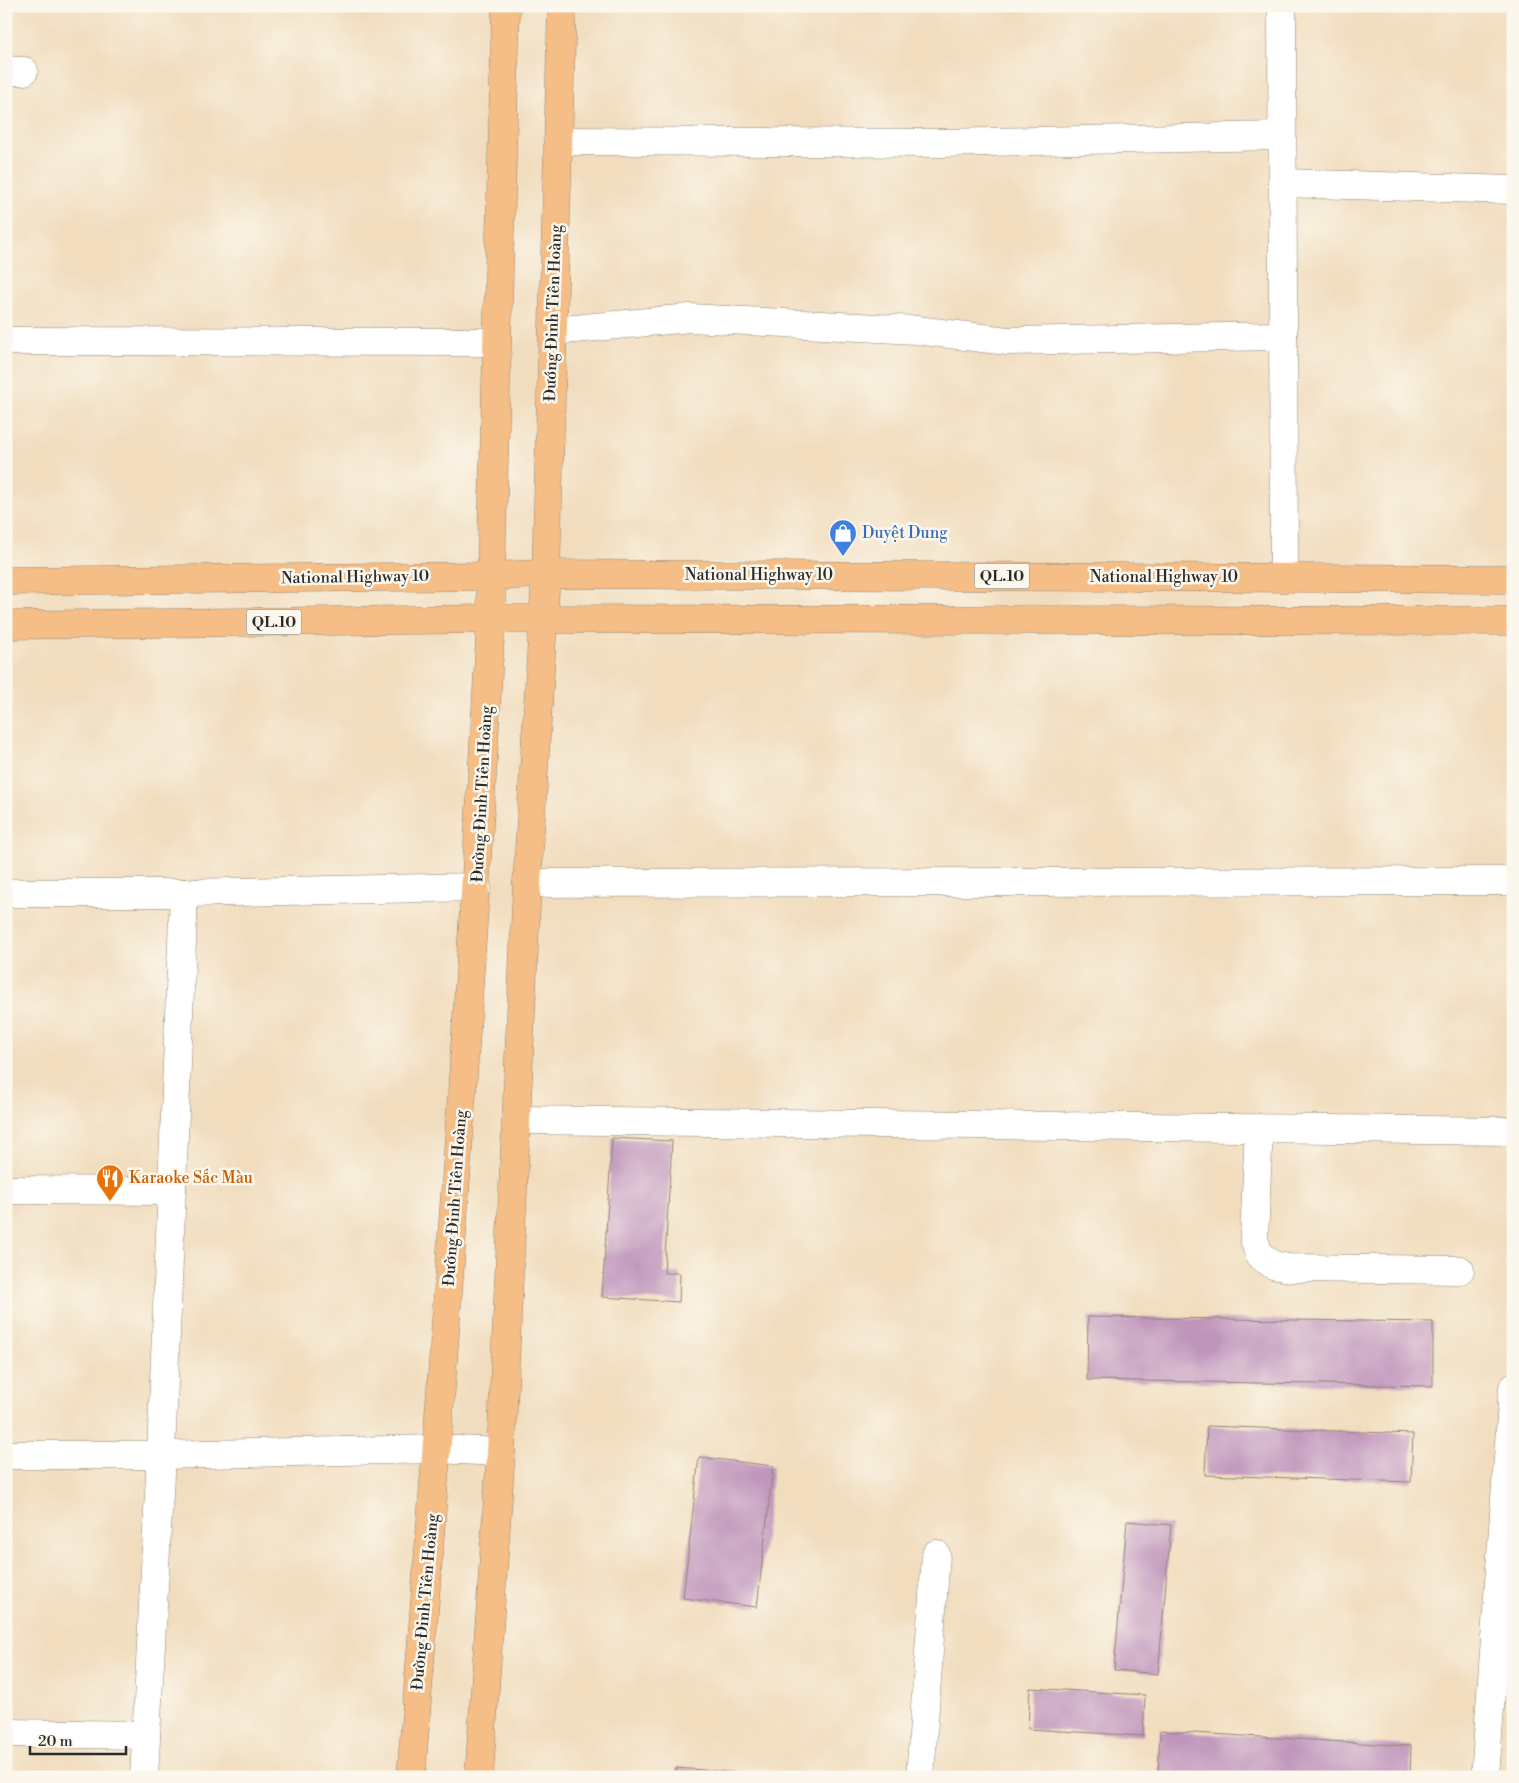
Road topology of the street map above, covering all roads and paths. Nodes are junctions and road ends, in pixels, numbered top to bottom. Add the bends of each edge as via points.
1 (506, 6) edge
2 (562, 6) edge
3 (1282, 6) edge
4 (1282, 136) junction
5 (558, 141) junction
6 (1282, 183) junction
7 (1513, 190) edge
8 (553, 331) junction
9 (1283, 336) junction
10 (6, 341) edge
11 (497, 342) junction
12 (546, 574) junction
13 (491, 576) junction
14 (1284, 578) junction
15 (1513, 579) edge
16 (6, 581) edge
17 (491, 620) junction
18 (542, 620) junction
19 (1513, 621) edge
20 (6, 625) edge
21 (1513, 881) edge
22 (528, 883) junction
23 (477, 887) junction
24 (6, 893) edge
25 (184, 893) junction
26 (516, 1120) junction
27 (1259, 1128) junction
28 (1513, 1131) edge
29 (6, 1190) edge
30 (172, 1191) junction
31 (1460, 1270) dead end
32 (1513, 1388) edge
33 (437, 1450) junction
34 (501, 1452) junction
35 (6, 1455) edge
36 (161, 1455) junction
37 (936, 1554) dead end
38 (6, 1733) edge
39 (146, 1735) junction
40 (144, 1777) edge
41 (411, 1777) edge
42 (480, 1777) edge
43 (920, 1777) edge
44 (1485, 1777) edge

1 - 11 main road
2 - 5 main road, Đướng Đinh Tiên Hoàng
3 - 4 street
4 - 5 street via 941,143
4 - 6 street
5 - 8 main road, Đướng Đinh Tiên Hoàng
6 - 7 street
6 - 9 street
8 - 9 street via 690,318 916,330 1007,341
8 - 12 main road, Đướng Đinh Tiên Hoàng
9 - 14 street
10 - 11 street
11 - 13 main road
12 - 13 main road, National Highway 10 / QL.10
12 - 14 main road, National Highway 10 / QL.10
12 - 18 main road, Đướng Đinh Tiên Hoàng
13 - 16 main road, National Highway 10 / QL.10
13 - 17 main road
14 - 15 main road, National Highway 10 / QL.10
17 - 18 main road, QL.10
17 - 20 main road, QL.10
17 - 23 main road, Đường Đinh Tiên Hoàng
18 - 19 main road, QL.10
18 - 22 main road
21 - 22 street
22 - 26 main road
23 - 25 street
23 - 33 main road, Đường Đinh Tiên Hoàng
24 - 25 street
25 - 30 street
26 - 27 street
26 - 34 main road
27 - 28 street
27 - 31 street via 1254,1238 1259,1255 1273,1265 1288,1268
29 - 30 street
30 - 36 street
32 - 44 street
33 - 34 street
33 - 36 street
33 - 41 main road, Đường Đinh Tiên Hoàng
34 - 42 main road
35 - 36 street
36 - 39 street
37 - 43 street
38 - 39 street
39 - 40 street

